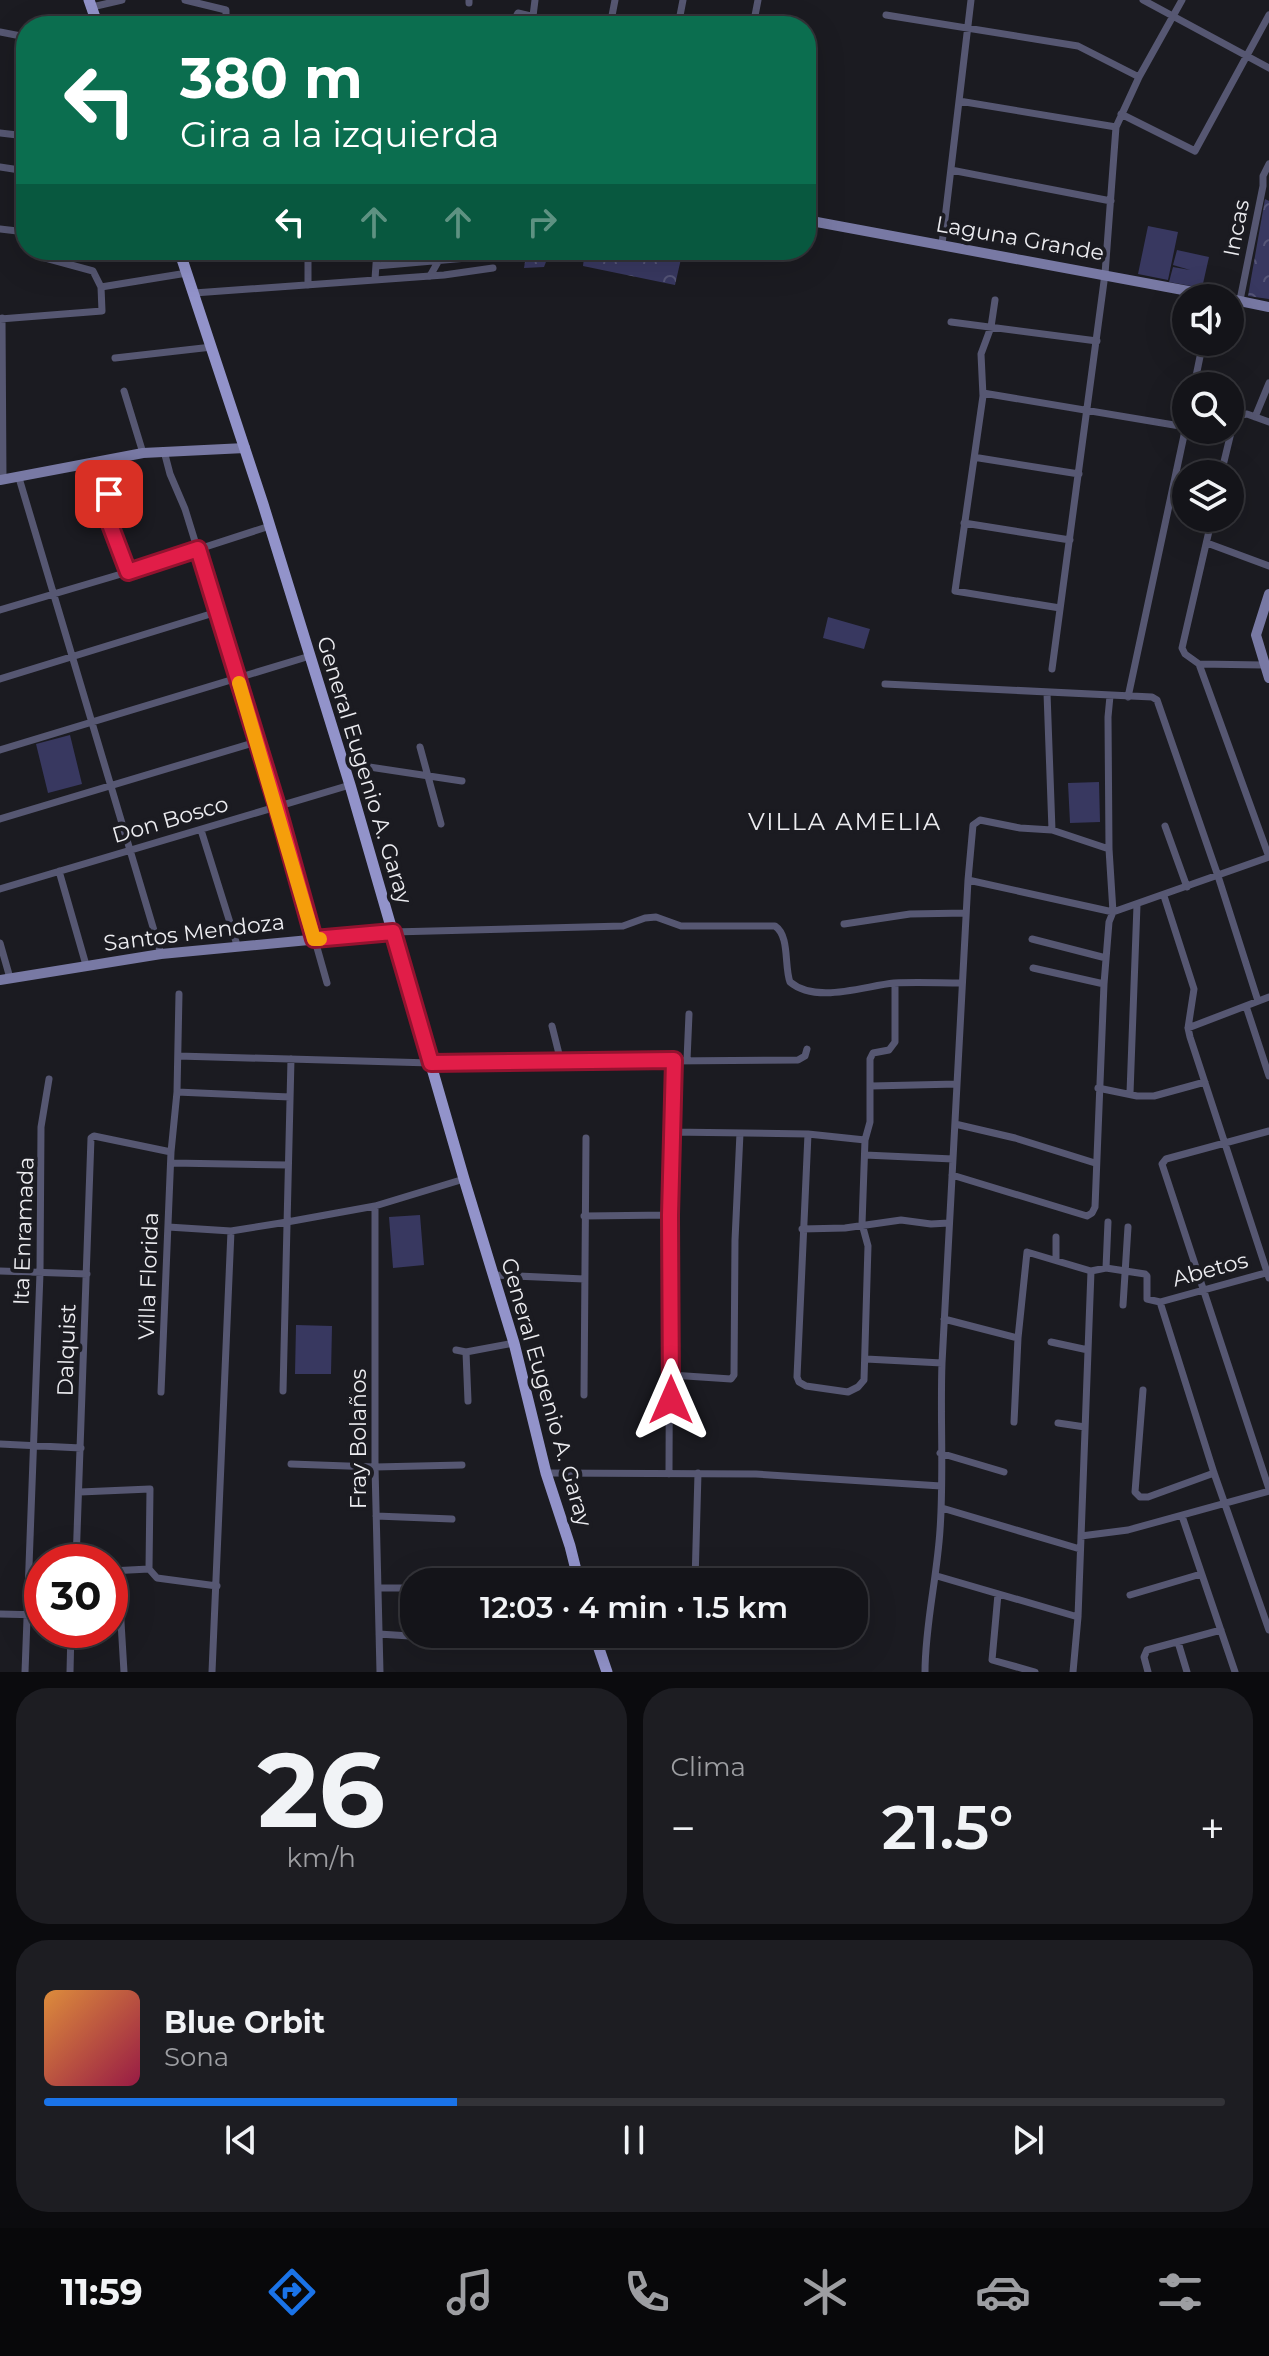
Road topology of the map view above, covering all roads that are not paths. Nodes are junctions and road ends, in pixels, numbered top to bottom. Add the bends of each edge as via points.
1 (122, 0) edge
2 (185, 0) edge
3 (535, 0) edge
4 (971, 0) edge
5 (1143, 0) edge
6 (1182, 0) edge
7 (90, 4) edge
8 (886, 15) dead end
9 (1173, 15) junction
10 (1269, 15) edge
11 (226, 16) edge
12 (516, 16) edge
13 (533, 16) joint
14 (967, 28) junction
15 (1246, 56) junction
16 (1269, 68) edge
17 (1139, 77) junction
18 (959, 101) junction
19 (1121, 114) junction
20 (1116, 127) junction
21 (1269, 164) edge
22 (951, 170) junction
23 (1266, 188) edge
24 (1261, 196) junction
25 (1111, 201) junction
26 (1269, 201) edge
27 (816, 222) edge
28 (942, 244) junction
29 (53, 260) edge
30 (182, 260) edge
31 (308, 260) edge
32 (376, 260) edge
33 (439, 260) joint
34 (376, 266) junction
35 (493, 268) dead end
36 (187, 273) junction
37 (1105, 274) junction
38 (430, 276) junction
39 (375, 279) junction
40 (1236, 284) edge
41 (308, 285) junction
42 (101, 287) junction
43 (1172, 288) edge
44 (194, 293) junction
45 (995, 300) dead end
46 (1244, 302) edge
47 (1269, 307) edge
48 (1, 318) edge
49 (951, 322) dead end
50 (991, 327) junction
51 (1097, 341) junction
52 (212, 347) junction
53 (115, 358) dead end
54 (1269, 383) edge
55 (124, 391) dead end
56 (983, 393) junction
57 (1087, 409) junction
58 (1255, 417) junction
59 (1269, 422) edge
60 (1172, 424) edge
61 (1182, 444) edge
62 (245, 448) junction
63 (164, 451) junction
64 (143, 453) junction
65 (979, 458) dead end
66 (103, 460) junction
67 (1224, 460) edge
68 (1079, 474) junction
69 (19, 478) junction
70 (1, 480) edge
71 (964, 523) junction
72 (270, 526) junction
73 (1209, 532) edge
74 (1070, 540) junction
75 (1207, 543) junction
76 (198, 549) junction
77 (1269, 566) edge
78 (128, 572) junction
79 (53, 594) junction
80 (1269, 594) edge
81 (1060, 608) junction
82 (0, 610) edge
83 (217, 612) junction
84 (310, 656) junction
85 (72, 657) junction
86 (1199, 664) junction
87 (1263, 665) junction
88 (1052, 669) dead end
89 (237, 678) junction
90 (1269, 678) edge
91 (0, 679) edge
92 (885, 684) dead end
93 (1047, 693) junction
94 (1110, 696) junction
95 (1128, 697) junction
96 (91, 722) junction
97 (256, 742) junction
98 (420, 747) dead end
99 (0, 750) edge
100 (343, 763) junction
101 (427, 776) junction
102 (462, 781) dead end
103 (110, 785) junction
104 (350, 785) junction
105 (277, 806) junction
106 (0, 819) edge
107 (441, 824) dead end
108 (1165, 826) dead end
109 (201, 830) junction
110 (1052, 830) junction
111 (1109, 849) junction
112 (129, 850) junction
113 (1269, 857) edge
114 (59, 871) junction
115 (1218, 876) junction
116 (968, 880) junction
117 (1187, 887) junction
118 (0, 889) edge
119 (1164, 896) junction
120 (1137, 905) junction
121 (1113, 912) junction
122 (966, 913) junction
123 (844, 924) dead end
124 (393, 932) junction
125 (314, 939) junction
126 (1032, 939) dead end
127 (0, 943) edge
128 (237, 945) junction
129 (161, 954) junction
130 (1106, 958) junction
131 (86, 965) junction
132 (1033, 968) dead end
133 (5, 979) edge
134 (327, 983) dead end
135 (895, 983) junction
136 (962, 983) junction
137 (1104, 984) junction
138 (179, 994) dead end
139 (1269, 997) edge
140 (1258, 1001) junction
141 (1246, 1006) junction
142 (689, 1014) dead end
143 (552, 1026) dead end
144 (1188, 1028) junction
145 (807, 1049) dead end
146 (178, 1056) junction
147 (291, 1059) junction
148 (674, 1060) junction
149 (687, 1060) junction
150 (561, 1062) junction
151 (431, 1063) junction
152 (1269, 1076) edge
153 (49, 1079) dead end
154 (1205, 1082) junction
155 (957, 1084) junction
156 (871, 1086) junction
157 (1098, 1088) junction
158 (177, 1092) junction
159 (1130, 1093) junction
160 (290, 1097) junction
161 (955, 1124) junction
162 (1269, 1131) edge
163 (671, 1132) junction
164 (740, 1133) junction
165 (808, 1134) junction
166 (586, 1138) dead end
167 (865, 1140) junction
168 (1225, 1143) junction
169 (171, 1152) junction
170 (865, 1155) junction
171 (953, 1159) junction
172 (172, 1163) junction
173 (1095, 1163) junction
174 (288, 1165) junction
175 (952, 1175) junction
176 (464, 1179) junction
177 (375, 1206) junction
178 (670, 1215) junction
179 (584, 1216) junction
180 (287, 1222) junction
181 (1108, 1222) dead end
182 (949, 1223) junction
183 (862, 1224) junction
184 (168, 1227) junction
185 (1128, 1227) dead end
186 (802, 1229) junction
187 (231, 1231) junction
188 (1056, 1237) dead end
189 (1056, 1260) junction
190 (1106, 1268) junction
191 (0, 1271) edge
192 (1091, 1271) junction
193 (1125, 1271) junction
194 (40, 1273) junction
195 (87, 1274) junction
196 (1268, 1274) edge
197 (494, 1275) junction
198 (584, 1279) junction
199 (1203, 1291) junction
200 (1160, 1302) junction
201 (1123, 1305) dead end
202 (944, 1319) junction
203 (1018, 1338) junction
204 (1051, 1342) dead end
205 (514, 1343) junction
206 (456, 1350) dead end
207 (1088, 1350) junction
208 (466, 1352) junction
209 (866, 1359) junction
210 (942, 1363) junction
211 (671, 1375) junction
212 (1143, 1390) dead end
213 (283, 1391) dead end
214 (161, 1392) dead end
215 (584, 1395) dead end
216 (468, 1401) dead end
217 (1014, 1422) dead end
218 (1058, 1423) dead end
219 (1085, 1427) junction
220 (0, 1444) edge
221 (34, 1446) junction
222 (81, 1448) junction
223 (940, 1453) junction
224 (291, 1464) dead end
225 (462, 1465) dead end
226 (375, 1467) junction
227 (1004, 1472) dead end
228 (546, 1473) junction
229 (698, 1473) junction
230 (1214, 1473) junction
231 (669, 1474) junction
232 (941, 1486) junction
233 (1269, 1490) edge
234 (80, 1492) junction
235 (1225, 1504) junction
236 (942, 1508) junction
237 (376, 1516) junction
238 (1182, 1516) junction
239 (452, 1519) dead end
240 (1081, 1536) junction
241 (30, 1544) edge
242 (77, 1544) edge
243 (1080, 1549) junction
244 (576, 1568) edge
245 (696, 1568) edge
246 (149, 1569) junction
247 (128, 1571) edge
248 (1201, 1574) junction
249 (937, 1576) junction
250 (217, 1586) junction
251 (378, 1588) junction
252 (400, 1588) edge
253 (998, 1594) junction
254 (1130, 1595) dead end
255 (0, 1614) edge
256 (24, 1615) edge
257 (1078, 1617) junction
258 (1221, 1630) junction
259 (1269, 1630) edge
260 (379, 1634) junction
261 (400, 1635) edge
262 (1178, 1642) junction
263 (26, 1648) edge
264 (71, 1648) edge
265 (122, 1648) edge
266 (599, 1648) edge
267 (25, 1672) edge
268 (70, 1672) edge
269 (124, 1672) edge
270 (212, 1672) edge
271 (380, 1672) edge
272 (607, 1672) edge
273 (925, 1672) edge
274 (1035, 1672) edge
275 (1073, 1672) edge
276 (1148, 1672) edge
277 (1187, 1672) edge
278 (1235, 1672) edge

1 - 7 street
2 - 11 street via 226,10
3 - 13 street
4 - 14 street
5 - 9 street
6 - 9 street
8 - 14 street
9 - 15 street
9 - 17 street
10 - 15 street
12 - 13 street
14 - 17 street via 1078,46
14 - 18 street
15 - 16 street
15 - 19 street via 1198,148 1191,151
17 - 19 street
18 - 20 street
18 - 22 street
19 - 20 street
20 - 25 street
21 - 23 street, Incas via 1263,176
22 - 25 street
22 - 28 street
23 - 24 street, Incas
24 - 26 street
24 - 40 street, Incas
25 - 37 street
27 - 28 main road, Laguna Grande
28 - 37 main road, Laguna Grande
29 - 42 street via 93,271
30 - 36 main road, General Eugenio A. Garay
31 - 41 street
32 - 34 street
33 - 34 street
33 - 38 street
34 - 39 street
35 - 38 street
36 - 42 street
36 - 44 main road, General Eugenio A. Garay
37 - 43 main road, Laguna Grande
37 - 51 street
38 - 39 street
39 - 41 street
41 - 44 street
42 - 48 street via 99,313
44 - 52 main road, General Eugenio A. Garay
45 - 50 street
46 - 47 main road, Laguna Grande
48 - 70 street
49 - 50 street
50 - 51 street
50 - 56 street via 981,354
51 - 57 street
52 - 53 street
52 - 62 main road, General Eugenio A. Garay
54 - 58 street
55 - 64 street
56 - 57 street
56 - 71 street
57 - 60 street
57 - 68 street
58 - 59 street
58 - 67 street via 1239,414 1233,419
61 - 95 street
62 - 63 main road
62 - 72 main road, General Eugenio A. Garay
63 - 64 main road
63 - 76 street
64 - 66 main road
65 - 68 street
66 - 69 main road
66 - 78 street via 114,486 103,506
68 - 74 street
69 - 70 main road
69 - 79 street
71 - 74 street
71 - 81 street via 955,591
72 - 76 street
72 - 84 main road, General Eugenio A. Garay
73 - 75 street
74 - 81 street
75 - 77 street
75 - 86 street via 1182,648
76 - 78 street
76 - 83 street
78 - 79 street
79 - 82 street
79 - 85 street
80 - 87 main road via 1256,635
81 - 88 street
83 - 85 street
83 - 89 street
84 - 89 street
84 - 100 main road, General Eugenio A. Garay
85 - 91 street
85 - 96 street
86 - 87 street
86 - 113 street
87 - 90 main road
89 - 96 street
89 - 97 street
92 - 93 street
93 - 94 street
93 - 110 street
94 - 95 street
94 - 111 street
95 - 115 street via 1152,697 1159,705
96 - 99 street
96 - 103 street
97 - 103 street
97 - 105 street
98 - 101 street
100 - 101 street
100 - 104 main road, General Eugenio A. Garay
101 - 102 street
101 - 107 street
103 - 106 street
103 - 112 street
104 - 105 street, Don Bosco
104 - 124 main road, General Eugenio A. Garay
105 - 109 street, Don Bosco
105 - 125 street
108 - 117 street
109 - 112 street, Don Bosco
109 - 128 street
110 - 111 street
110 - 116 street via 976,821
111 - 121 street
112 - 114 street, Don Bosco
112 - 129 street
113 - 115 street
114 - 118 street, Don Bosco
114 - 131 street
115 - 117 street
115 - 140 street
116 - 121 street
116 - 122 street
117 - 119 street
119 - 120 street
119 - 144 street via 1194,989
120 - 121 street
120 - 159 street
121 - 130 street
122 - 123 street via 910,914
122 - 136 street
124 - 125 main road, Santos Mendoza
124 - 135 street via 623,926 656,917 681,926 775,926 783,936 788,976 795,987 827,992
124 - 151 main road, General Eugenio A. Garay
125 - 128 main road, Santos Mendoza
125 - 134 street
126 - 130 street
127 - 133 street
128 - 129 main road, Santos Mendoza
129 - 131 main road, Santos Mendoza
130 - 137 street
131 - 133 main road, Santos Mendoza
132 - 137 street
135 - 136 street
135 - 156 street via 895,1042 889,1050 870,1056
136 - 155 street
137 - 157 street
138 - 146 street, Villa Florida
139 - 140 street
140 - 141 street
141 - 144 street
141 - 152 street
142 - 149 street
143 - 150 street
144 - 154 street
145 - 149 street via 798,1060
146 - 147 street
146 - 158 street, Villa Florida
147 - 151 street
147 - 160 street
148 - 149 street
148 - 150 street
148 - 163 street
150 - 151 street
151 - 176 main road, General Eugenio A. Garay
153 - 194 street, Ita Enramada via 41,1127
154 - 159 street via 1154,1096
154 - 168 street
155 - 156 street
155 - 161 street
156 - 167 street
157 - 159 street
157 - 173 street
158 - 160 street
158 - 169 street, Villa Florida
160 - 174 street
161 - 171 street
161 - 173 street
162 - 168 street
163 - 164 street
163 - 178 street
164 - 165 street
164 - 211 street via 734,1375
165 - 167 street
165 - 186 street
166 - 179 street
167 - 170 street
168 - 196 street
168 - 199 street via 1162,1164
169 - 172 street, Villa Florida
169 - 195 street, Dalquist via 91,1138
170 - 171 street
170 - 183 street
171 - 175 street
172 - 174 street
172 - 184 street, Villa Florida
173 - 175 street via 1095,1207 1087,1216
174 - 180 street
175 - 182 street
176 - 177 street
176 - 197 main road, General Eugenio A. Garay
177 - 180 street
177 - 226 street, Fray Bolaños
178 - 179 street
178 - 211 street
179 - 198 street
180 - 187 street
180 - 213 street
181 - 190 street
182 - 183 street
182 - 202 street
183 - 186 street
183 - 209 street via 868,1246
184 - 187 street
184 - 214 street, Villa Florida
185 - 193 street
186 - 209 street via 799,1382 848,1392 864,1380
187 - 250 street
188 - 189 street
189 - 192 street
189 - 203 street via 1025,1254
190 - 192 street
190 - 193 street
191 - 194 street
192 - 207 street
193 - 200 street via 1146,1275 1147,1298
193 - 201 street
194 - 195 street
194 - 221 street, Ita Enramada
195 - 222 street, Dalquist
196 - 199 street, Abetos
197 - 198 street
197 - 205 main road, General Eugenio A. Garay
198 - 215 street
199 - 200 street, Abetos
199 - 233 street
200 - 230 street
202 - 203 street
202 - 210 street
203 - 217 street
204 - 207 street
205 - 208 street
205 - 228 main road, General Eugenio A. Garay
206 - 208 street
207 - 219 street
208 - 216 street
209 - 210 street
210 - 223 street
211 - 231 street
212 - 230 street via 1135,1492 1148,1497
218 - 219 street
219 - 240 street
220 - 221 street
221 - 222 street
221 - 241 street, Ita Enramada
222 - 234 street, Dalquist
223 - 227 street
223 - 232 street
224 - 226 street
225 - 226 street
226 - 237 street, Fray Bolaños
228 - 231 street
228 - 244 main road, General Eugenio A. Garay
229 - 231 street
229 - 232 street
229 - 245 street
230 - 235 street
232 - 236 street
233 - 235 street
234 - 242 street, Dalquist
234 - 246 street via 150,1489
235 - 238 street
235 - 259 street
236 - 243 street
236 - 249 street
237 - 239 street
237 - 251 street, Fray Bolaños
238 - 240 street
238 - 248 street
240 - 243 street
243 - 257 street
246 - 247 street
246 - 250 street via 157,1578
248 - 254 street
248 - 258 street
249 - 253 street
249 - 273 street
250 - 270 street
251 - 252 street
251 - 260 street, Fray Bolaños
253 - 257 street
253 - 274 street via 992,1660
255 - 256 street
257 - 275 street
258 - 262 street
258 - 278 street
260 - 261 street
260 - 271 street, Fray Bolaños
262 - 276 street via 1147,1650
262 - 277 street
263 - 267 street, Ita Enramada
264 - 268 street
265 - 269 street
266 - 272 main road

